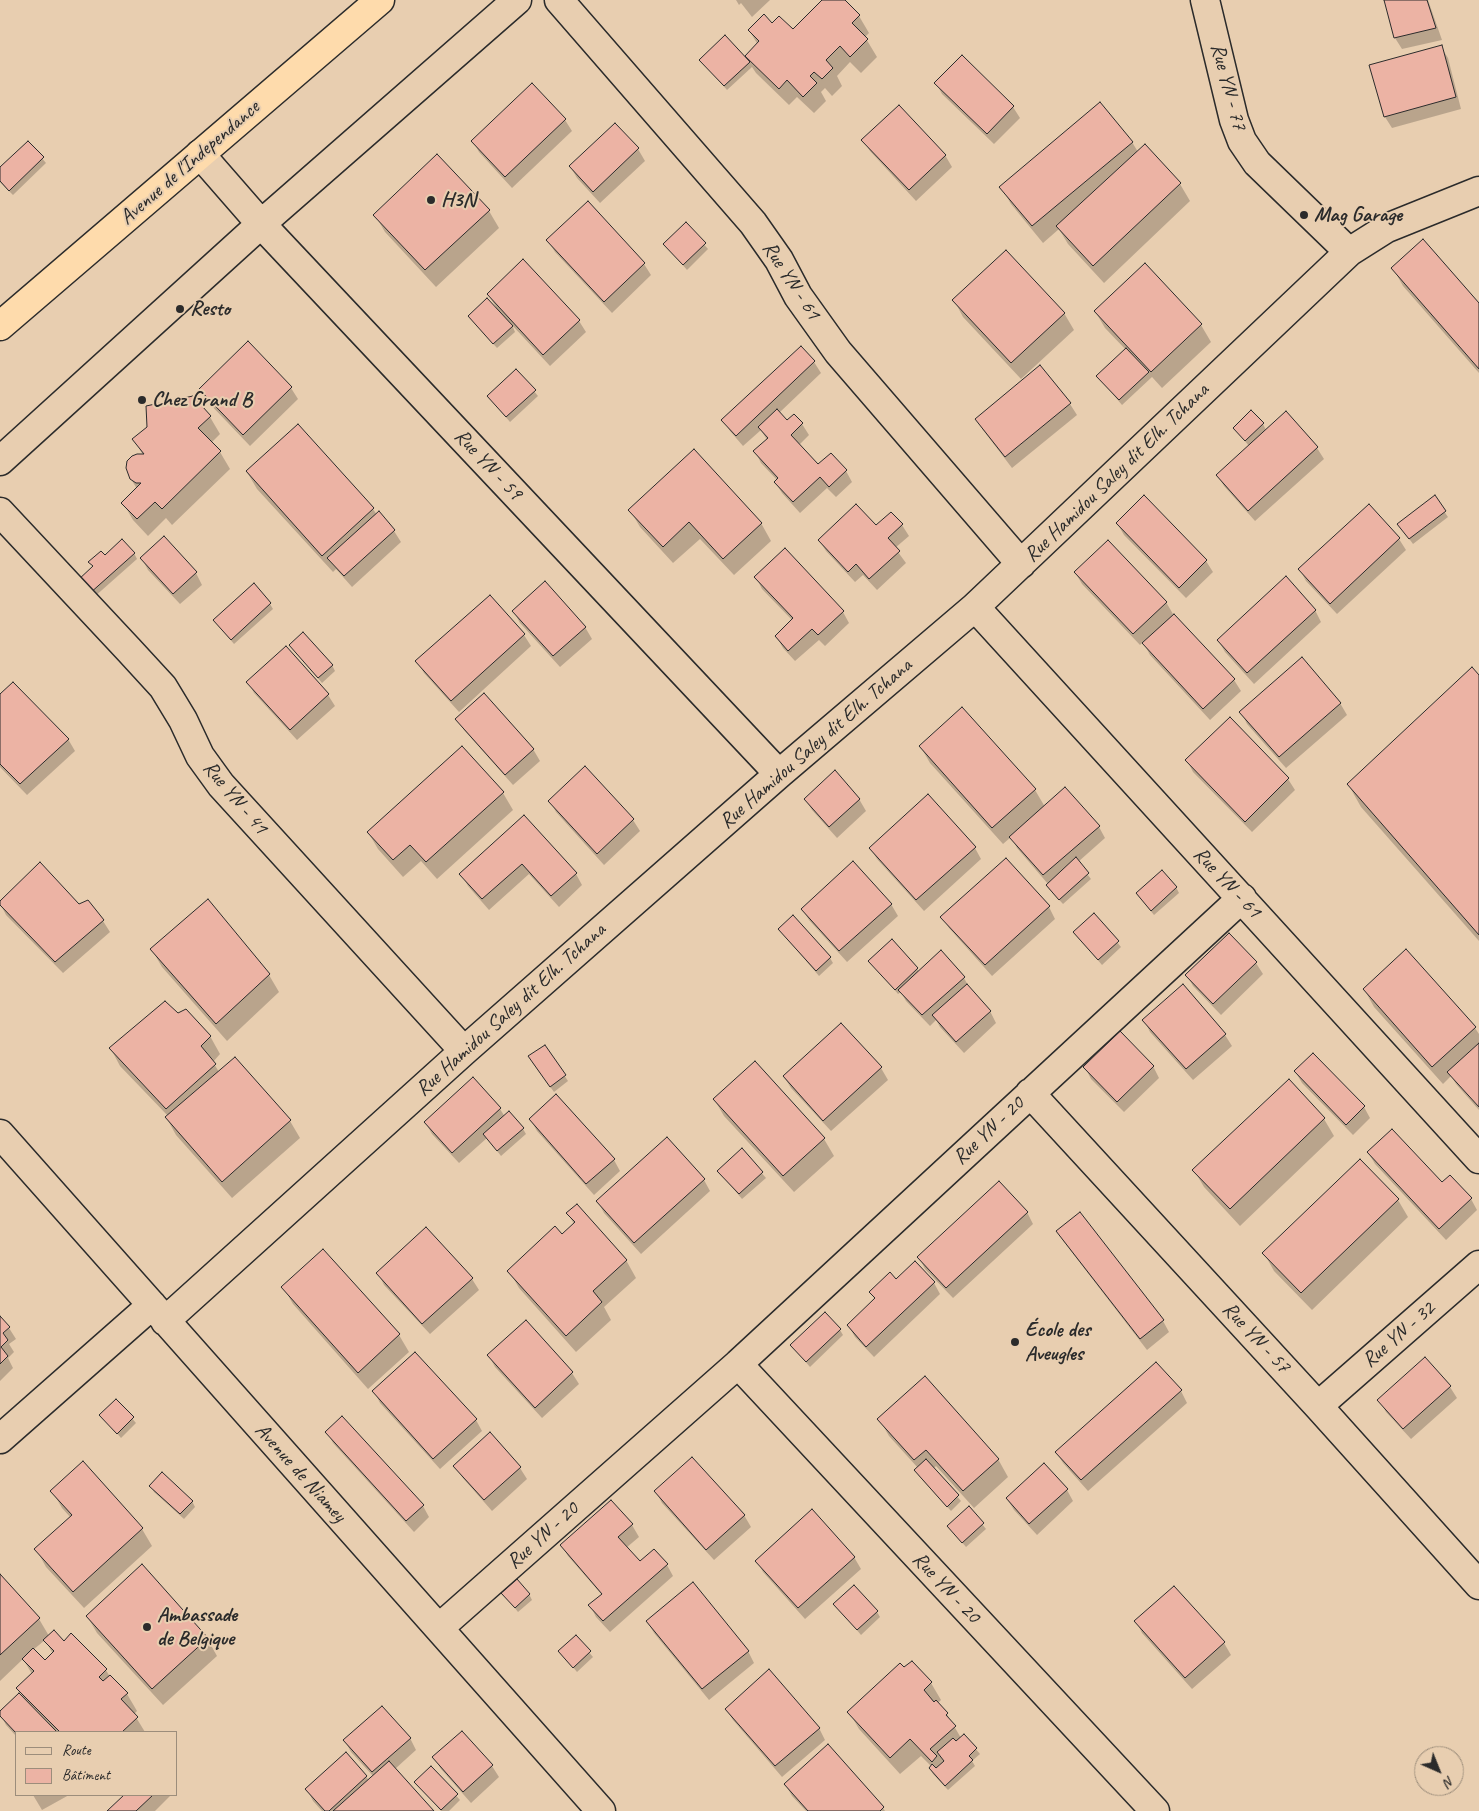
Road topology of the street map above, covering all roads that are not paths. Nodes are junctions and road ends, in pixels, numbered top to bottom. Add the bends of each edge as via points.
1 (380, 0) edge
2 (517, 0) edge
3 (559, 0) edge
4 (1205, 0) edge
5 (200, 154) junction
6 (1479, 191) edge
7 (261, 224) junction
8 (1349, 252) junction
9 (0, 326) edge
10 (0, 461) edge
11 (0, 512) edge
12 (1021, 564) junction
13 (974, 607) junction
14 (779, 774) junction
15 (1242, 898) junction
16 (464, 1051) junction
17 (1030, 1093) junction
18 (0, 1134) edge
19 (1479, 1159) edge
20 (1479, 1265) edge
21 (159, 1313) junction
22 (738, 1364) junction
23 (1318, 1406) junction
24 (0, 1439) edge
25 (1479, 1585) edge
26 (439, 1628) junction
27 (601, 1811) edge
28 (1155, 1811) edge

1 - 5 highway, Avenue de l'Independance
2 - 7 street
3 - 12 street, Rue YN - 61 via 754,223 798,296 838,352
4 - 8 street, Rue YN - 77 via 1242,141 1257,163
5 - 7 street, Rue YN - 59
5 - 9 highway, Avenue de l'Independance
6 - 8 street, Rue Hamidou Saley dit Elh. Tchana via 1387,228
7 - 10 street
7 - 14 street, Rue YN - 59
8 - 12 street, Rue Hamidou Saley dit Elh. Tchana
11 - 16 street, Rue YN - 41 via 162,687 200,756 221,785
12 - 13 street, Rue Hamidou Saley dit Elh. Tchana
13 - 14 street, Rue Hamidou Saley dit Elh. Tchana
13 - 15 street, Rue YN - 61
14 - 16 street, Rue Hamidou Saley dit Elh. Tchana
15 - 17 street, Rue YN - 20
15 - 19 street, Rue YN - 61
16 - 21 street, Rue Hamidou Saley dit Elh. Tchana
17 - 22 street, Rue YN - 20
17 - 23 street, Rue YN - 57
18 - 21 street, Avenue de Niamey
20 - 23 street, Rue YN - 32
21 - 24 street, Rue Hamidou Saley dit Elh. Tchana
21 - 26 street, Avenue de Niamey
22 - 26 street, Rue YN - 20
22 - 28 street, Rue YN - 20
23 - 25 street, Rue YN - 57
26 - 27 street, Avenue de Niamey

